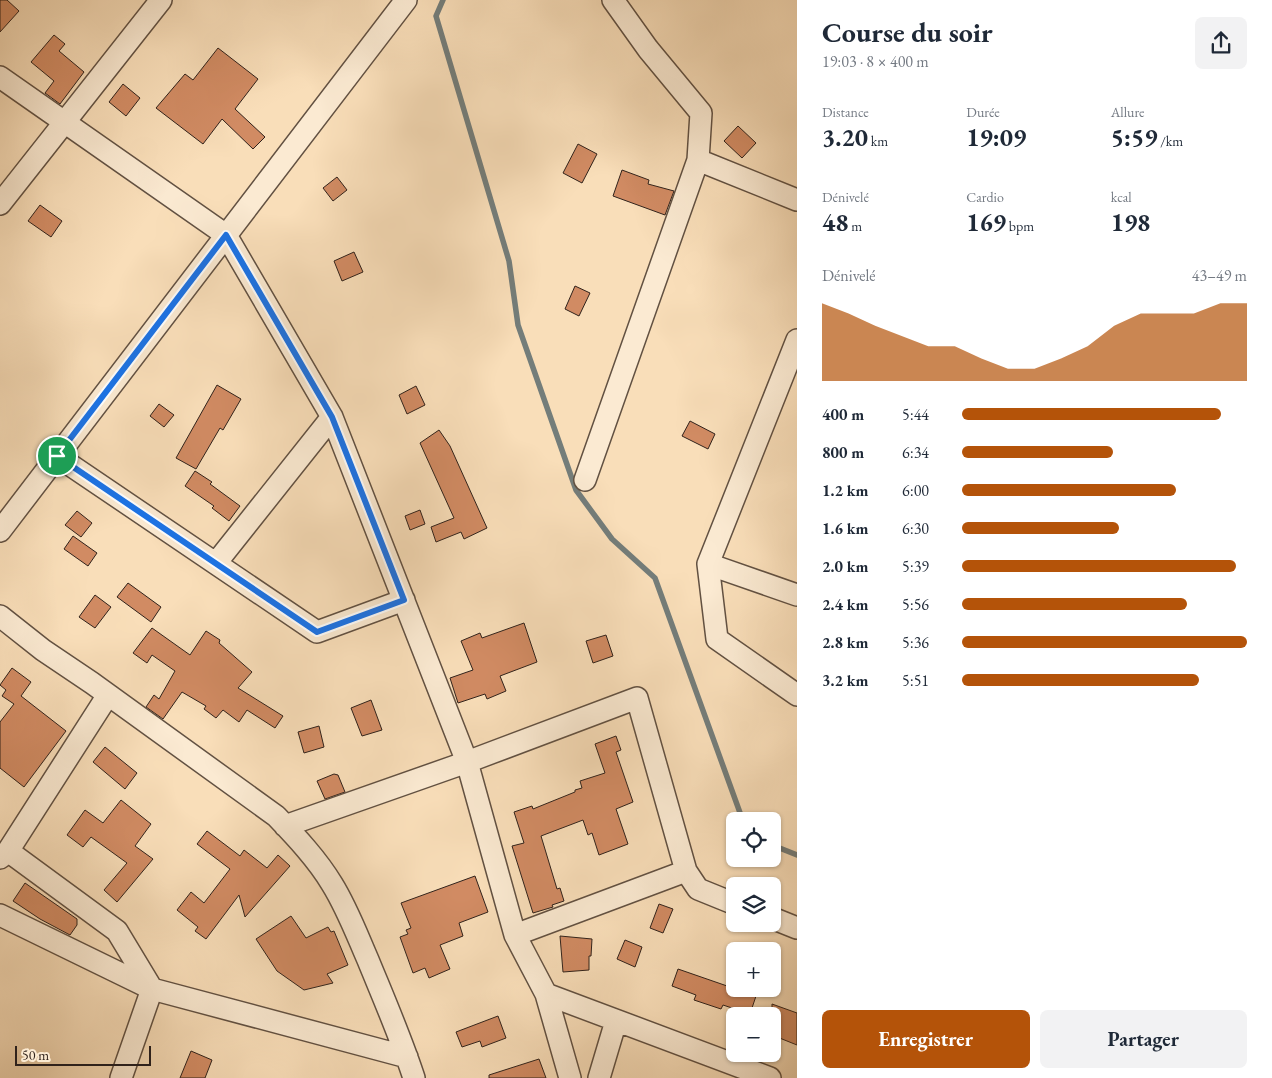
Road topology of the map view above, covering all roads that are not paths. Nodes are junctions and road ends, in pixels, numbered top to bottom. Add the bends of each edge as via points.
1 (161, 0) edge
2 (406, 0) edge
3 (613, 0) edge
4 (0, 77) edge
5 (64, 122) junction
6 (698, 160) junction
7 (797, 200) edge
8 (0, 204) edge
9 (226, 235) junction
10 (797, 340) edge
11 (332, 417) junction
12 (57, 456) junction
13 (584, 480) dead end
14 (0, 531) edge
15 (216, 563) junction
16 (708, 564) junction
17 (797, 595) edge
18 (404, 600) junction
19 (0, 616) edge
20 (108, 694) junction
21 (797, 695) edge
22 (467, 762) junction
23 (285, 826) junction
24 (4, 854) edge
25 (686, 871) junction
26 (726, 900) edge
27 (0, 915) edge
28 (781, 922) edge
29 (797, 928) edge
30 (515, 935) junction
31 (152, 989) junction
32 (546, 994) junction
33 (616, 1021) junction
34 (407, 1056) junction
35 (761, 1076) edge
36 (121, 1078) edge
37 (414, 1078) edge
38 (570, 1078) edge
39 (600, 1078) edge

1 - 5 street
2 - 9 street
3 - 6 street via 701,113
4 - 5 street
5 - 8 street
5 - 9 street
6 - 7 street
6 - 13 street
9 - 11 street
9 - 12 street
10 - 16 street
11 - 15 street
11 - 18 street
12 - 14 street
12 - 15 street
15 - 18 street via 317,632
16 - 17 street
16 - 21 street via 717,640
18 - 22 street
19 - 20 street
20 - 23 street via 268,810
20 - 24 street
22 - 23 street
22 - 25 street via 636,698
22 - 30 street
23 - 34 street via 332,883
24 - 31 street via 117,931
25 - 26 street via 698,889
25 - 30 street
27 - 31 street
28 - 29 street
30 - 32 street
31 - 34 street
31 - 36 street
32 - 33 street
32 - 38 street
33 - 35 street
33 - 39 street
34 - 37 street

